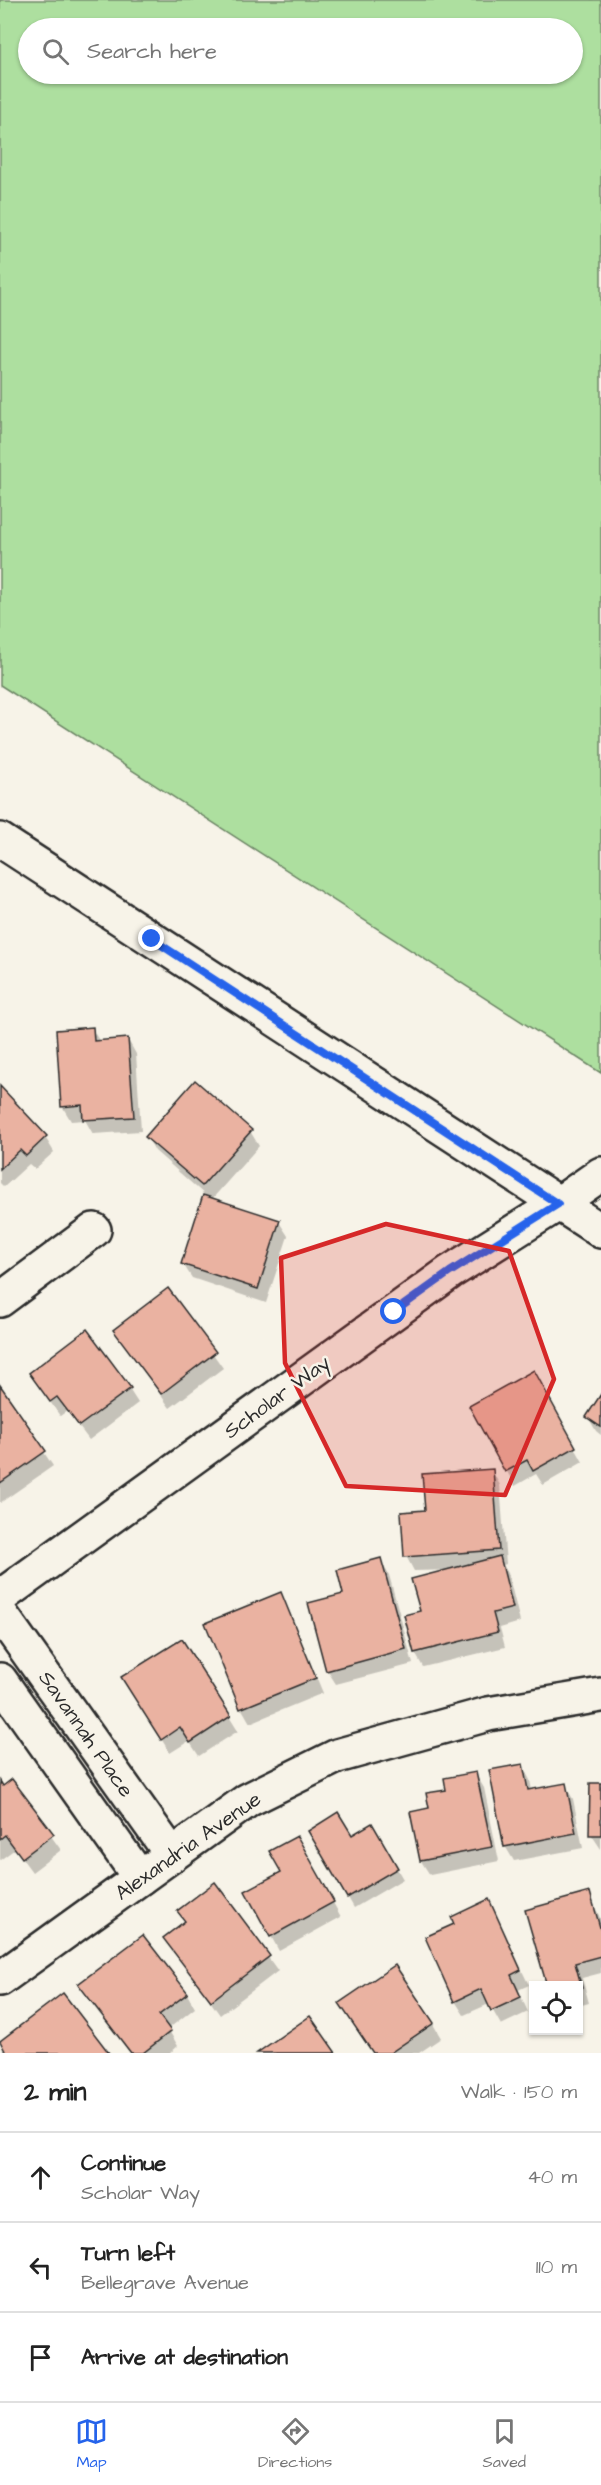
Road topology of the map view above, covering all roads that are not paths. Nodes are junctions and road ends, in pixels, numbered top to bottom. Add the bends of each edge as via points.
1 (0, 840) edge
2 (601, 1174) edge
3 (558, 1204) junction
4 (94, 1230) dead end
5 (601, 1231) edge
6 (0, 1300) edge
7 (0, 1597) edge
8 (0, 1613) edge
9 (0, 1680) edge
10 (601, 1695) edge
11 (172, 1855) junction
12 (140, 1878) junction
13 (0, 1979) edge

1 - 3 street
2 - 3 street, Scholar Way
3 - 5 street
3 - 7 street, Scholar Way via 450,1272
4 - 6 street
8 - 11 street, Savannah Place
9 - 12 street, Savannah Place
10 - 11 street, Alexandria Avenue via 488,1714 337,1756 248,1800
11 - 12 street, Alexandria Avenue
12 - 13 street, Alexandria Avenue

